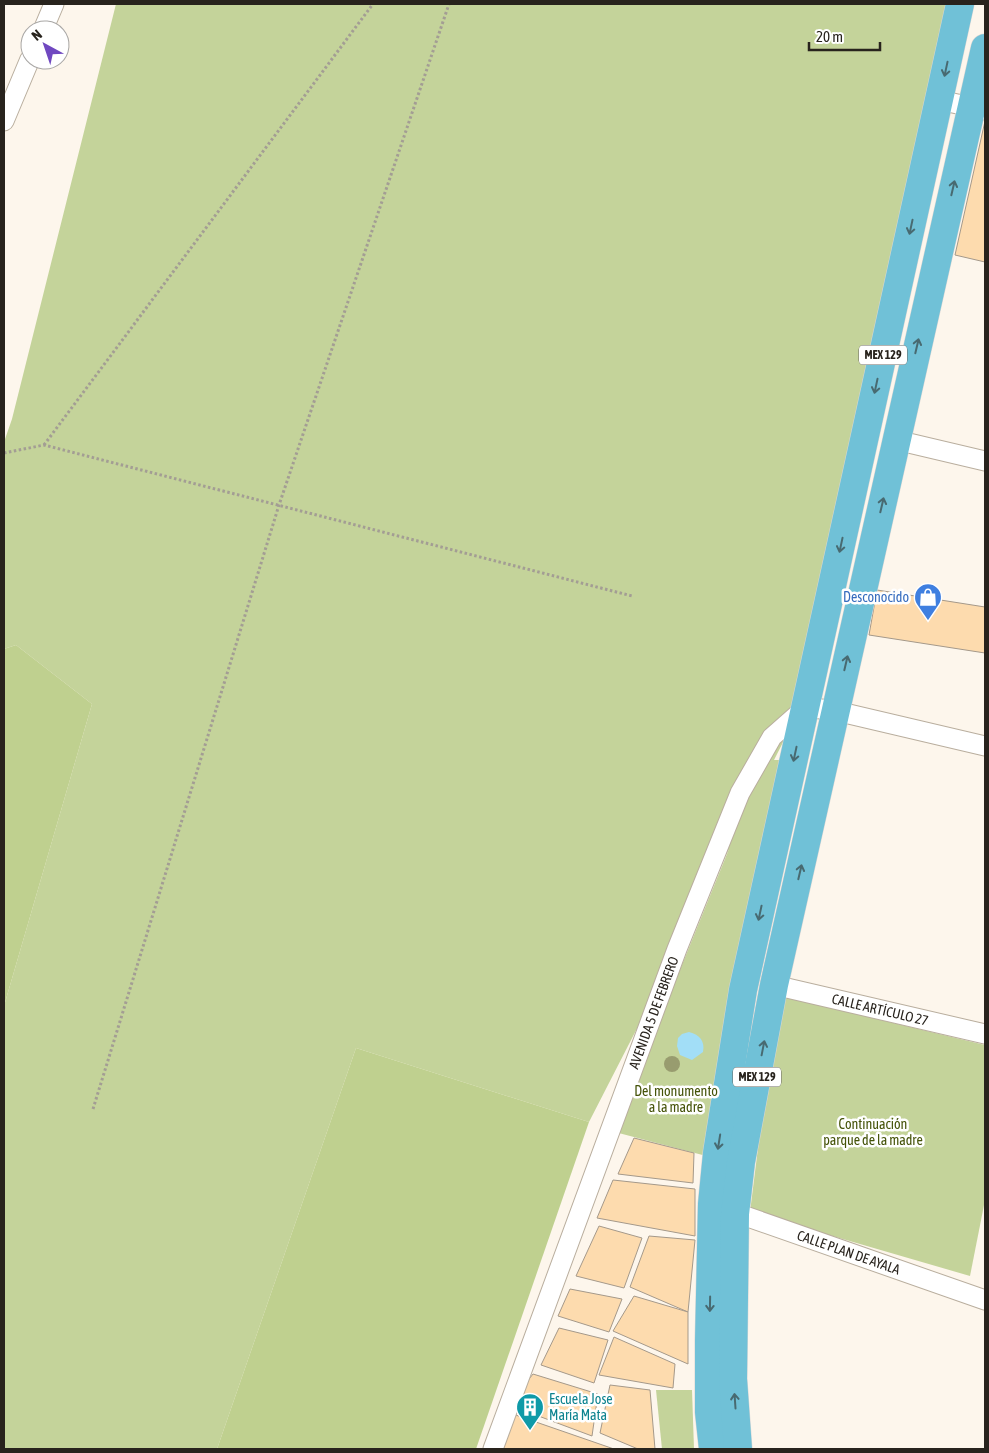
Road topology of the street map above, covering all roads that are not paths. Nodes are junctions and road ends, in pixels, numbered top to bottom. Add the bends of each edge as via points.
1 (54, 4) edge
2 (960, 4) edge
3 (47, 20) edge
4 (985, 48) edge
5 (26, 70) edge
6 (940, 100) junction
7 (978, 108) edge
8 (4, 121) edge
9 (896, 440) junction
10 (985, 461) edge
11 (806, 707) junction
12 (836, 711) junction
13 (985, 746) edge
14 (774, 985) junction
15 (985, 1034) edge
16 (724, 1209) junction
17 (985, 1300) edge
18 (493, 1449) edge
19 (712, 1449) edge
20 (738, 1449) edge

1 - 3 street
2 -> 6 main road, MEX 129
4 - 7 main road, MEX 129
5 - 8 street
6 - 7 street
6 -> 11 main road, MEX 129
9 -> 7 main road, MEX 129
9 - 10 street
12 -> 9 main road, MEX 129
11 - 12 street
11 -> 16 main road, MEX 129 via 743,990 717,1153
11 - 18 street, AVENIDA 5 DE FEBRERO via 772,737 740,792 677,949
12 - 13 street
14 -> 12 main road, MEX 129
14 - 15 street, CALLE ARTÍCULO 27
16 -> 14 main road, MEX 129 via 741,1162
16 - 17 street, CALLE PLAN DE AYALA
16 -> 19 main road, MEX 129 via 709,1341
20 -> 16 main road, MEX 129

